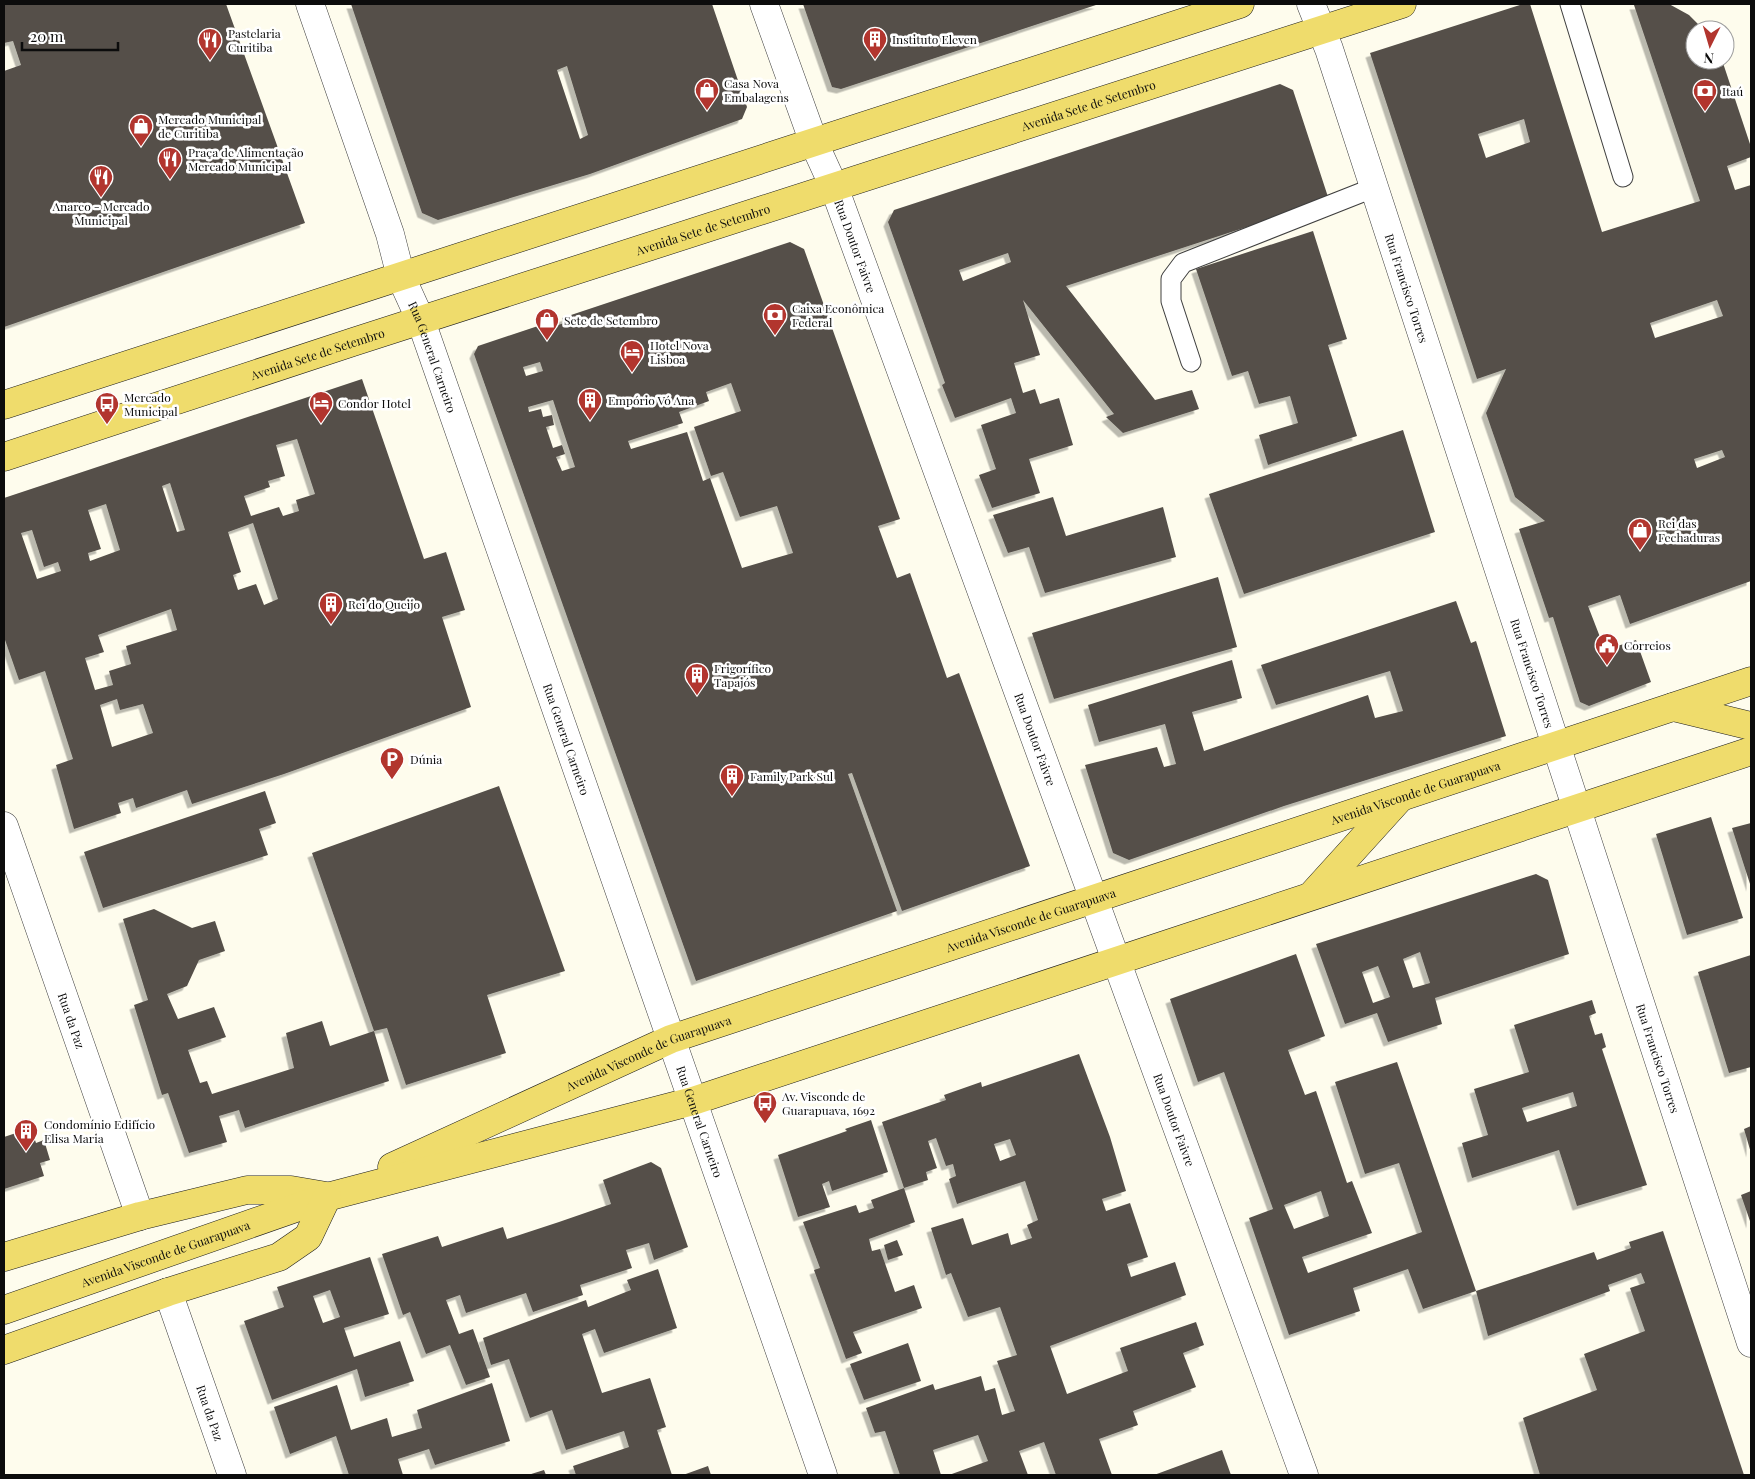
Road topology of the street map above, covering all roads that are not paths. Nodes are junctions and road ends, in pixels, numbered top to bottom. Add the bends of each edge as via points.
1 (310, 4) edge
2 (764, 4) edge
3 (1240, 4) edge
4 (1311, 4) edge
5 (1402, 4) edge
6 (1570, 4) edge
7 (1322, 28) junction
8 (814, 143) junction
9 (1623, 177) dead end
10 (834, 187) junction
11 (1373, 188) junction
12 (401, 277) junction
13 (421, 321) junction
14 (1191, 362) dead end
15 (4, 405) edge
16 (4, 457) edge
17 (1751, 681) edge
18 (1673, 706) junction
19 (1751, 726) edge
20 (1556, 746) junction
21 (1751, 751) edge
22 (1400, 797) junction
23 (1576, 809) junction
24 (4, 826) edge
25 (1311, 896) junction
26 (1094, 898) junction
27 (1117, 960) junction
28 (671, 1039) junction
29 (693, 1101) junction
30 (327, 1197) junction
31 (140, 1216) junction
32 (4, 1257) edge
33 (168, 1292) junction
34 (4, 1310) edge
35 (1751, 1343) edge
36 (4, 1350) edge
37 (232, 1475) edge
38 (823, 1475) edge
39 (1304, 1475) edge

1 - 12 street, Rua General Carneiro via 390,234
2 - 8 street, Rua Doutor Faivre
3 - 8 main road
4 - 7 street, Rua Francisco Torres
5 - 7 main road, Avenida Sete de Setembro
6 - 9 lane
7 - 10 main road, Avenida Sete de Setembro
7 - 11 street, Rua Francisco Torres
8 - 10 street, Rua Doutor Faivre
8 - 12 main road
10 - 13 main road, Avenida Sete de Setembro
10 - 26 street, Rua Doutor Faivre
11 - 14 lane via 1183,264 1171,280 1171,301
11 - 20 street, Rua Francisco Torres
12 - 13 street, Rua General Carneiro
12 - 15 main road
13 - 16 main road, Avenida Sete de Setembro
13 - 28 street, Rua General Carneiro
17 - 18 main road, Avenida Visconde de Guarapuava
18 - 19 main road
18 - 20 main road, Avenida Visconde de Guarapuava
20 - 22 main road, Avenida Visconde de Guarapuava
20 - 23 street, Rua Francisco Torres
21 - 23 main road, Avenida Visconde de Guarapuava
22 - 25 main road
22 - 26 main road, Avenida Visconde de Guarapuava
23 - 25 main road, Avenida Visconde de Guarapuava
23 - 35 street, Rua Francisco Torres
24 - 31 street, Rua da Paz
25 - 27 main road, Avenida Visconde de Guarapuava
26 - 27 street, Rua Doutor Faivre
26 - 28 main road, Avenida Visconde de Guarapuava
27 - 29 main road, Avenida Visconde de Guarapuava
27 - 39 street, Rua Doutor Faivre
28 - 29 street, Rua General Carneiro
28 - 30 main road, Avenida Visconde de Guarapuava
29 - 30 main road, Avenida Visconde de Guarapuava
29 - 38 street, Rua General Carneiro
30 - 31 main road via 291,1190 247,1190
30 - 33 main road via 308,1237 279,1257
30 - 34 main road, Avenida Visconde de Guarapuava
31 - 32 main road
33 - 36 main road
33 - 37 street, Rua da Paz

